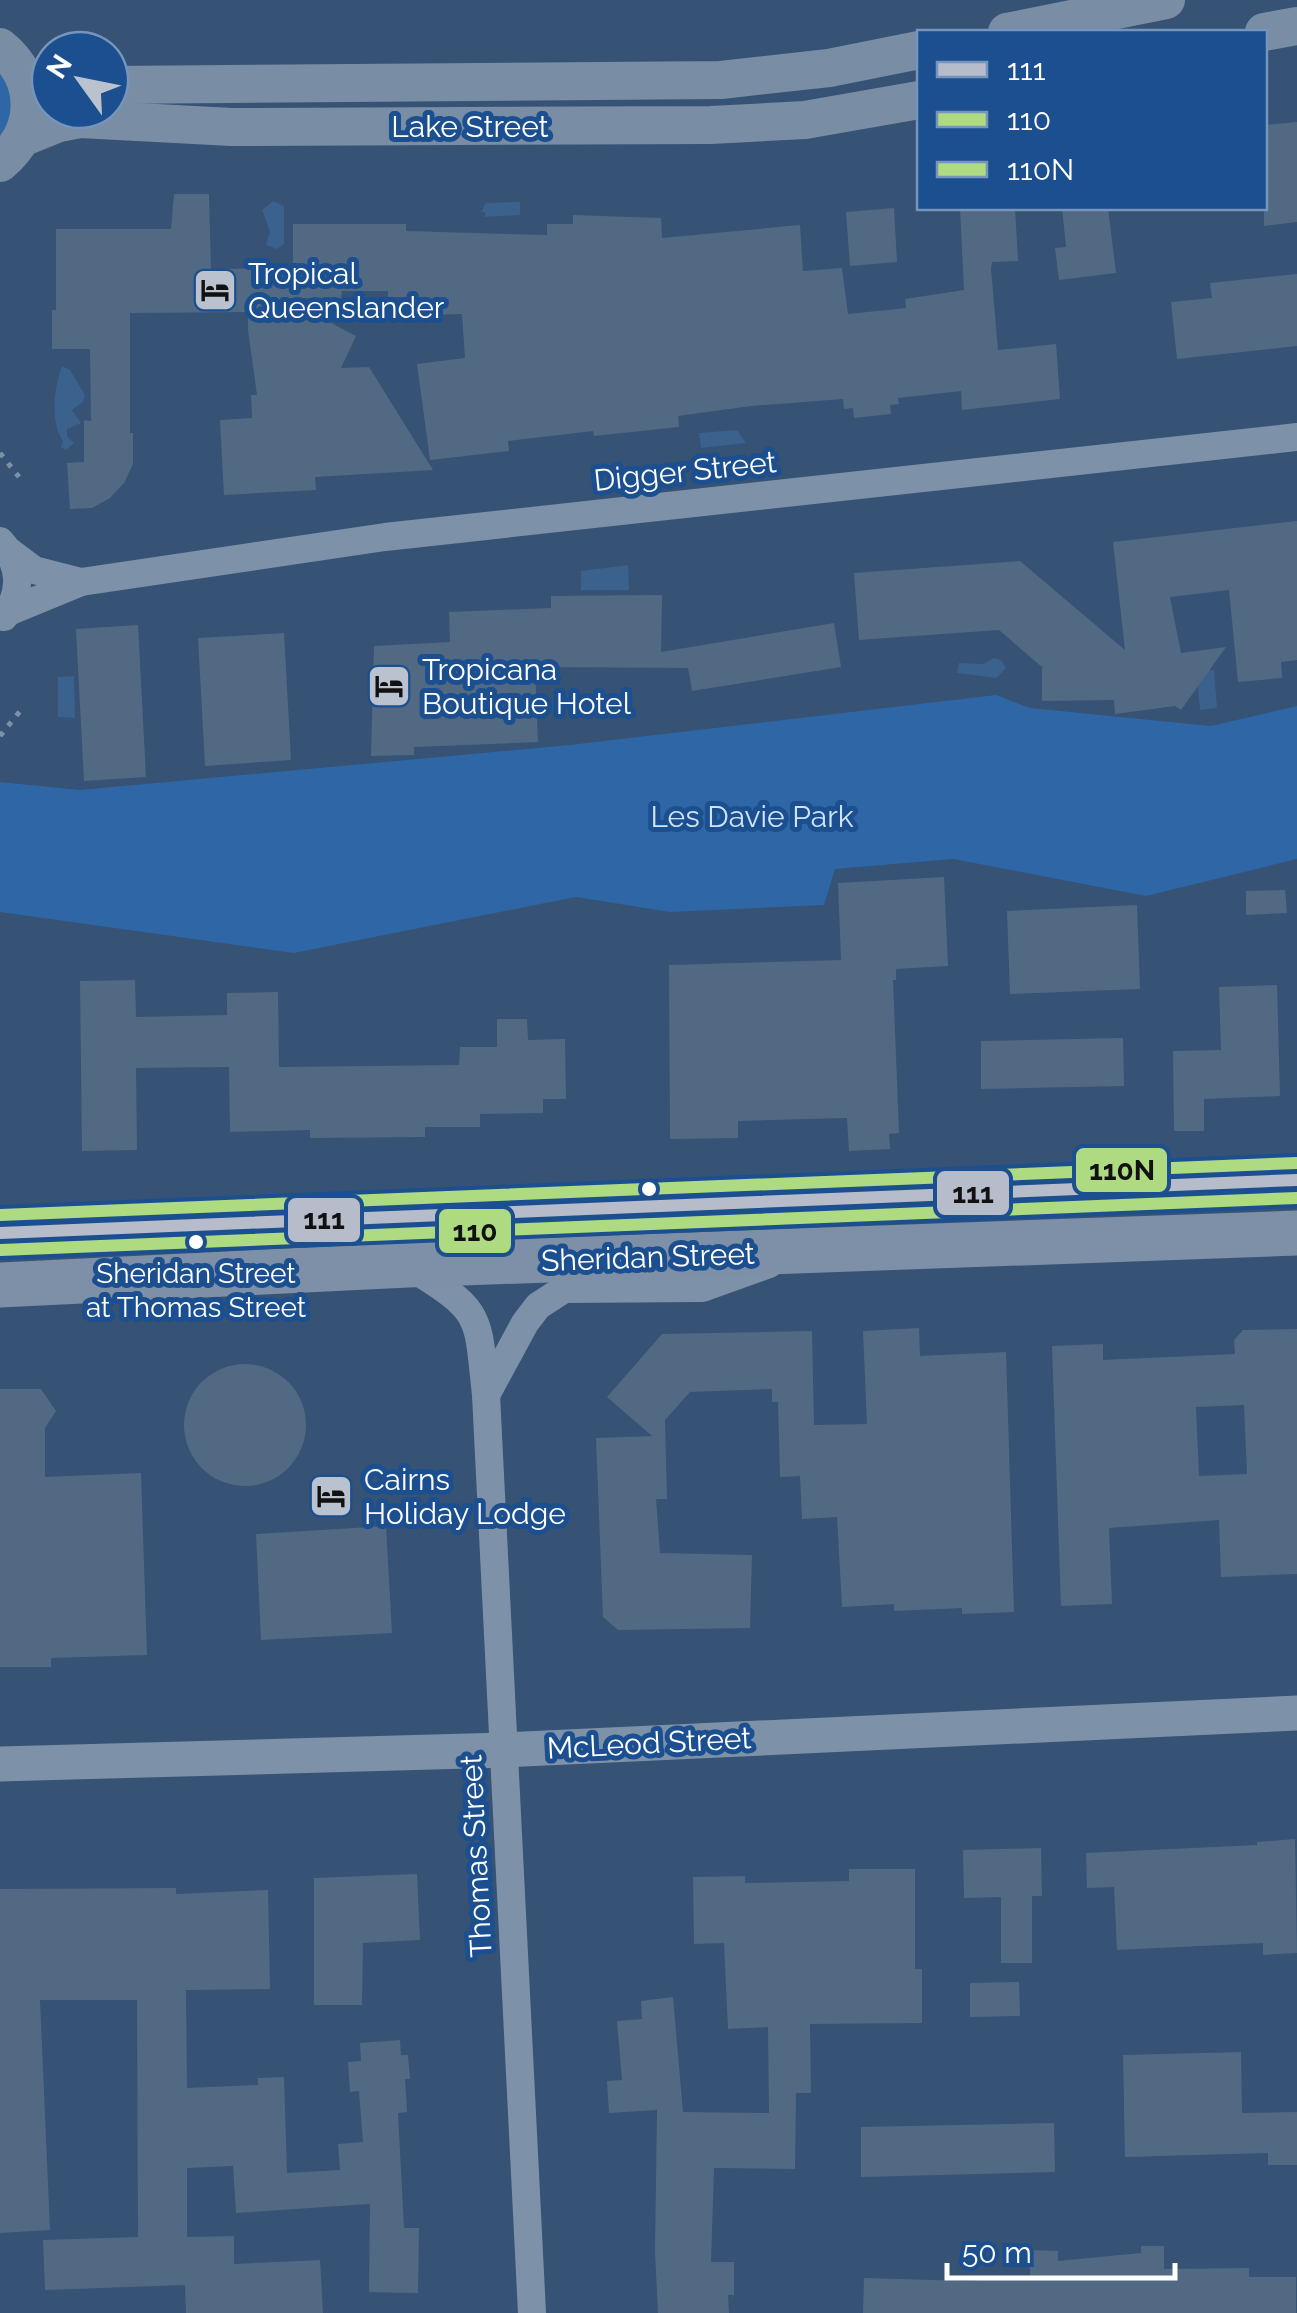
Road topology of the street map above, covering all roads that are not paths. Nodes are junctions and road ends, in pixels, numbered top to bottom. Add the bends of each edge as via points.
1 (1166, 0) edge
2 (1297, 26) edge
3 (1017, 30) edge
4 (1267, 31) edge
5 (917, 51) edge
6 (16, 56) edge
7 (130, 85) edge
8 (917, 101) edge
9 (8, 158) edge
10 (1297, 437) edge
11 (5, 546) edge
12 (81, 582) junction
13 (4, 617) edge
14 (1297, 1180) edge
15 (0, 1233) edge
16 (1297, 1233) edge
17 (803, 1252) junction
18 (408, 1265) junction
19 (0, 1285) edge
20 (486, 1395) junction
21 (1297, 1713) edge
22 (504, 1750) junction
23 (0, 1764) edge
24 (532, 2313) edge

1 - 3 main road
2 - 4 main road
5 - 7 main road, Lake Street via 722,80
6 - 9 main road via 30,94 30,117
8 - 9 main road, Lake Street via 806,120 711,125 239,127 80,119 59,122
10 - 12 street, Digger Street via 385,537
11 - 12 street, Digger Street via 34,570
11 - 13 street via 18,582
12 - 13 street, Digger Street
14 - 15 highway, Sheridan Street
16 - 17 highway, Sheridan Street
17 - 18 highway, Sheridan Street
17 - 20 street via 702,1288 564,1289 531,1314
18 - 19 highway, Sheridan Street
18 - 20 street, Thomas Street via 467,1306 478,1324
20 - 22 street, Thomas Street
21 - 22 street, McLeod Street
22 - 23 street, McLeod Street
22 - 24 street, Thomas Street

